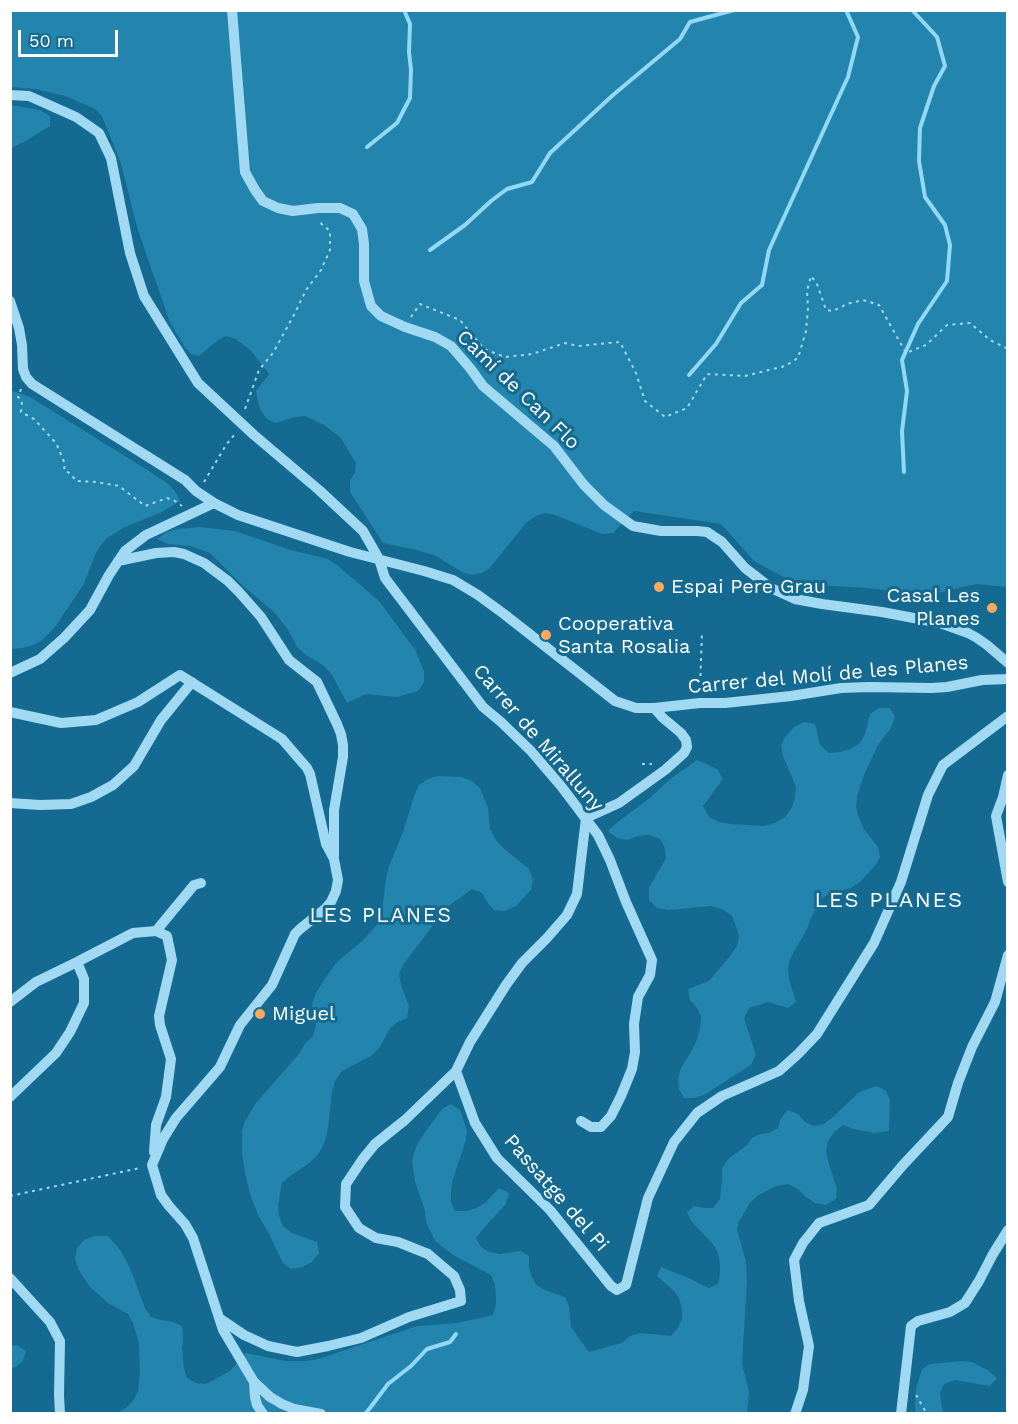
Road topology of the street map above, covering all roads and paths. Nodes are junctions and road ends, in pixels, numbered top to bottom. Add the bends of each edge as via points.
1 (232, 10) edge
2 (10, 95) edge
3 (293, 212) junction
4 (10, 301) edge
5 (405, 327) junction
6 (1008, 349) edge
7 (26, 377) junction
8 (240, 422) junction
9 (196, 491) junction
10 (214, 503) junction
11 (189, 515) junction
12 (118, 561) junction
13 (380, 563) junction
14 (702, 631) dead end
15 (1008, 663) edge
16 (10, 673) edge
17 (1008, 679) edge
18 (192, 682) junction
19 (700, 703) junction
20 (654, 708) junction
21 (10, 712) edge
22 (1008, 716) edge
23 (1008, 775) edge
24 (10, 803) edge
25 (586, 818) junction
26 (334, 859) junction
27 (1008, 882) edge
28 (201, 883) dead end
29 (156, 931) junction
30 (1008, 955) edge
31 (77, 962) junction
32 (10, 1002) edge
33 (456, 1071) junction
34 (10, 1097) edge
35 (582, 1121) dead end
36 (153, 1161) junction
37 (10, 1196) edge
38 (1008, 1230) edge
39 (10, 1278) edge
40 (219, 1318) junction
41 (254, 1382) junction
42 (291, 1411) edge
43 (60, 1413) edge
44 (263, 1413) edge
45 (321, 1413) edge
46 (795, 1413) edge
47 (901, 1413) edge

1 - 3 street, Camí de Can Flo via 245,172 263,201
2 - 8 street, Carrer de Miralluny via 29,96 76,117 99,133 111,158 130,253 144,296 198,384
3 - 5 street, Camí de Can Flo via 340,208 353,214 362,229 364,281 371,306 381,316
3 - 8 path via 320,222 330,231 330,250 273,353 259,370
4 - 7 street via 19,328
5 - 6 path via 420,304 460,320 484,349 505,357 532,354 565,342 578,346 620,342 645,401 665,417 687,408 707,374 745,376 785,366 798,358 806,331 807,291 812,276 826,310 863,300 879,305 906,353 926,345 947,325 970,323
5 - 15 street, Camí de Can Flo via 451,346 483,386 554,446 584,485 633,526 707,532 771,588 795,599 940,623 977,638
7 - 9 street, Carrer del Molí de les Planes via 185,480
7 - 11 path via 18,398 22,401 21,412 34,419 56,443 64,470 76,481 119,486 145,506 167,498 181,505
8 - 9 path
8 - 13 street, Carrer de Miralluny via 363,531
9 - 10 street, Carrer del Molí de les Planes
10 - 11 street
10 - 13 street, Carrer del Molí de les Planes via 249,519
11 - 12 street via 146,535
12 - 16 street via 90,610 64,638 40,659
12 - 26 street via 174,552 204,563 228,581 261,617 289,660 317,682 343,745 334,810
13 - 20 street, Carrer del Molí de les Planes via 453,580 504,614 615,701 636,708
13 - 25 street, Carrer de Miralluny via 385,578 483,707 531,752
14 - 19 path
17 - 19 street, Carrer del Molí de les Planes via 932,688 841,688 780,698
18 - 21 street via 180,675 138,702 96,720 61,723
18 - 24 street via 160,720 134,766 113,785 71,804
18 - 26 street via 282,739 308,768 326,844
19 - 20 street, Carrer del Molí de les Planes
20 - 25 street via 686,740 684,753 619,803
22 - 33 street, Passatge del Pi via 944,765 928,795 901,882 874,943 818,1034 779,1071 722,1096 697,1113 674,1142 648,1198 626,1285 617,1290 611,1286 550,1210 497,1158 475,1123
23 - 27 street via 996,816
25 - 33 street via 577,894 567,915 506,985
25 - 35 street, Carrer de Miralluny via 610,860 652,960 650,975 638,998 635,1052 621,1096 601,1127 591,1127
26 - 36 street via 338,880 331,902 295,934 272,985 240,1025 220,1067 176,1118
28 - 29 street via 194,885
29 - 31 street via 133,933
29 - 36 street via 167,936 172,960 159,1016 171,1059 166,1097 156,1125
30 - 46 street via 995,1002 972,1047 948,1117 869,1205 819,1223 794,1260 809,1346 803,1390
31 - 32 street via 36,982
31 - 34 street via 84,979 84,1003 70,1032 56,1053
33 - 40 street via 362,1160 346,1184 345,1208 359,1228 376,1238 398,1242 438,1261 454,1276 461,1301 409,1317 361,1338 297,1352 268,1346
36 - 37 path
36 - 40 street via 161,1196 193,1238
38 - 47 street via 965,1304 911,1326
39 - 43 street via 50,1322 60,1341
40 - 41 street via 222,1330
41 - 42 street
41 - 44 street via 257,1406
42 - 45 street

